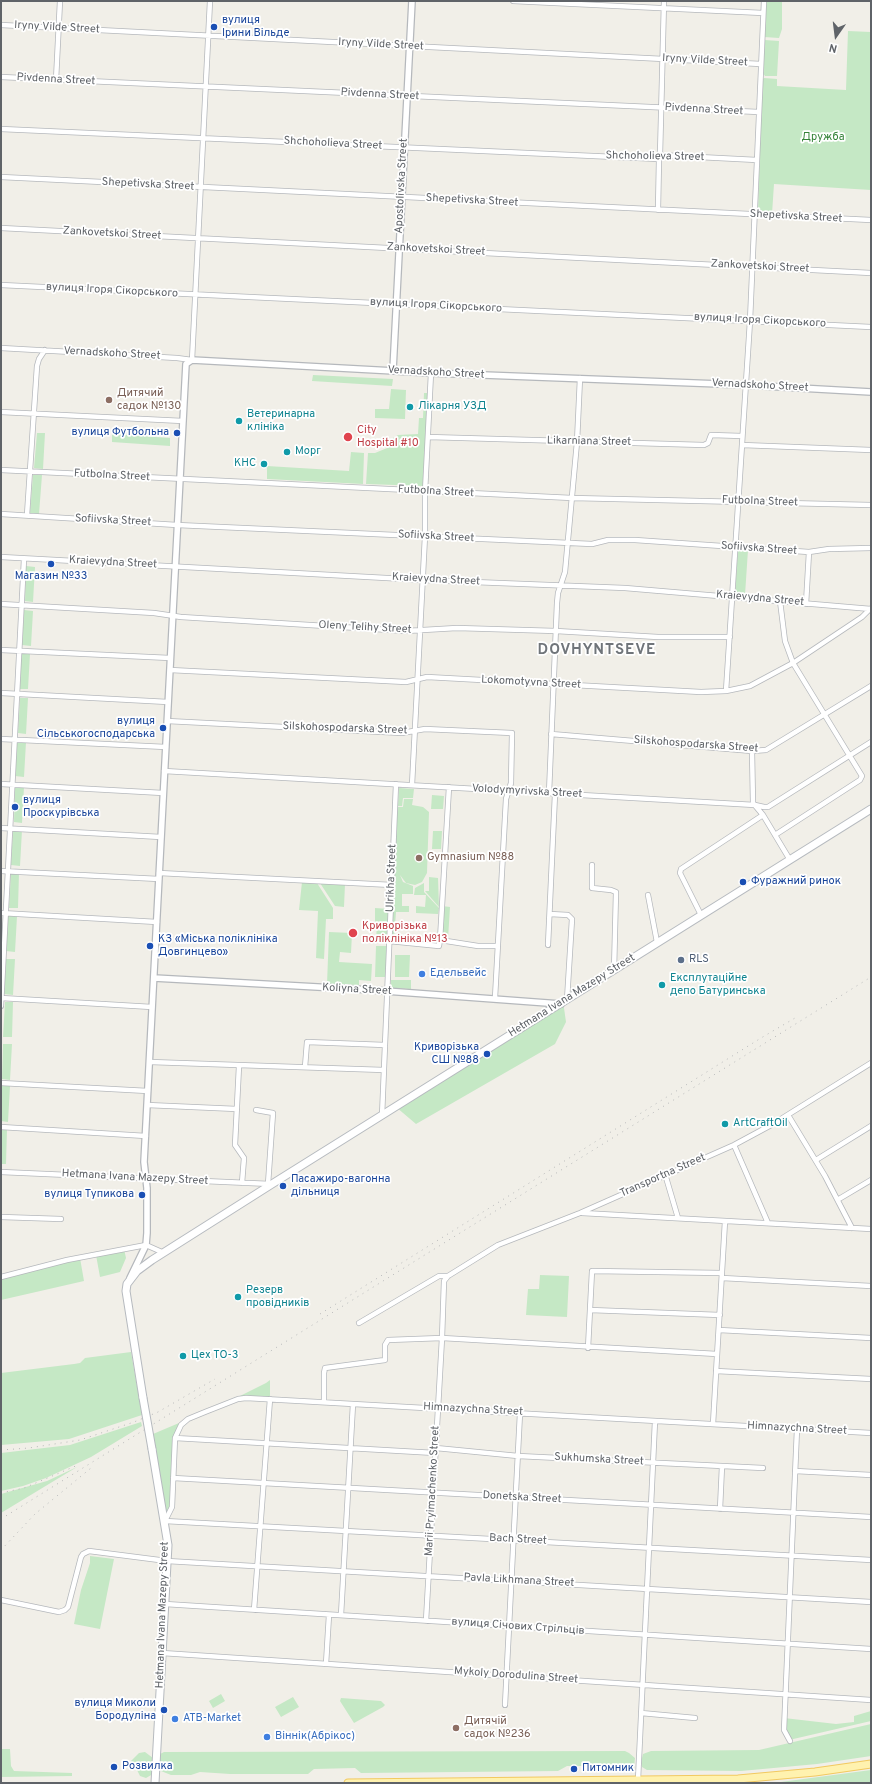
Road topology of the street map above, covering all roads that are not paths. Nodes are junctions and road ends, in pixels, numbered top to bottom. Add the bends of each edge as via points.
1 (60, 1) edge
2 (210, 1) edge
3 (412, 1) edge
4 (513, 1) edge
5 (664, 1) edge
6 (764, 1) edge
7 (664, 8) junction
8 (763, 13) junction
9 (1, 25) edge
10 (58, 28) junction
11 (208, 36) junction
12 (409, 46) junction
13 (662, 59) junction
14 (761, 64) junction
15 (1, 77) edge
16 (56, 80) junction
17 (206, 87) junction
18 (407, 96) junction
19 (660, 108) junction
20 (759, 112) junction
21 (1, 129) edge
22 (204, 138) junction
23 (404, 147) junction
24 (660, 157) junction
25 (757, 160) junction
26 (1, 177) edge
27 (201, 188) junction
28 (402, 198) junction
29 (658, 210) junction
30 (755, 215) junction
31 (871, 220) edge
32 (1, 228) edge
33 (198, 239) junction
34 (399, 248) junction
35 (752, 266) junction
36 (871, 273) edge
37 (1, 285) edge
38 (195, 296) junction
39 (396, 305) junction
40 (750, 321) junction
41 (871, 327) edge
42 (1, 348) edge
43 (45, 350) junction
44 (192, 360) junction
45 (393, 370) junction
46 (431, 373) junction
47 (580, 378) junction
48 (746, 385) junction
49 (871, 392) edge
50 (1, 412) edge
51 (34, 415) junction
52 (183, 421) junction
53 (742, 436) junction
54 (428, 437) junction
55 (577, 442) junction
56 (742, 445) junction
57 (871, 450) edge
58 (1, 470) edge
59 (30, 472) junction
60 (179, 480) junction
61 (426, 492) junction
62 (572, 498) junction
63 (738, 501) junction
64 (871, 505) edge
65 (1, 514) edge
66 (27, 515) junction
67 (177, 525) junction
68 (425, 536) junction
69 (567, 542) junction
70 (736, 548) junction
71 (871, 548) edge
72 (809, 552) junction
73 (1, 557) edge
74 (24, 558) junction
75 (175, 566) junction
76 (423, 580) junction
77 (560, 586) junction
78 (732, 597) junction
79 (780, 601) junction
80 (1, 604) edge
81 (806, 604) junction
82 (21, 605) junction
83 (871, 609) edge
84 (172, 615) junction
85 (420, 630) junction
86 (556, 631) junction
87 (730, 637) junction
88 (1, 650) edge
89 (19, 650) junction
90 (170, 658) junction
91 (793, 663) junction
92 (170, 670) junction
93 (418, 679) junction
94 (553, 684) junction
95 (871, 686) edge
96 (726, 691) junction
97 (1, 693) edge
98 (17, 694) junction
99 (168, 702) junction
100 (824, 715) junction
101 (167, 721) junction
102 (415, 731) junction
103 (551, 734) junction
104 (1, 738) edge
105 (14, 739) junction
106 (871, 742) edge
107 (166, 747) junction
108 (752, 751) junction
109 (850, 756) junction
110 (164, 771) junction
111 (1, 784) edge
112 (396, 784) junction
113 (12, 785) junction
114 (412, 785) junction
115 (449, 787) junction
116 (509, 791) junction
117 (163, 793) junction
118 (549, 793) junction
119 (555, 794) junction
120 (755, 805) junction
121 (871, 809) edge
122 (763, 815) junction
123 (1, 828) edge
124 (10, 828) junction
125 (775, 835) junction
126 (161, 837) junction
127 (790, 860) junction
128 (592, 865) dead end
129 (1, 871) edge
130 (8, 872) junction
131 (159, 876) junction
132 (392, 885) junction
133 (648, 895) dead end
134 (3, 913) edge
135 (550, 914) junction
136 (701, 915) junction
137 (157, 922) junction
138 (440, 940) junction
139 (390, 941) junction
140 (657, 942) junction
141 (548, 945) dead end
142 (498, 946) junction
143 (2, 956) edge
144 (614, 971) junction
145 (154, 978) junction
146 (388, 991) junction
147 (1, 998) edge
148 (495, 998) junction
149 (567, 1000) junction
150 (561, 1004) junction
151 (1, 1006) edge
152 (152, 1007) junction
153 (385, 1045) junction
154 (150, 1062) junction
155 (871, 1063) edge
156 (239, 1066) junction
157 (305, 1067) junction
158 (384, 1070) junction
159 (1, 1083) edge
160 (148, 1091) junction
161 (147, 1105) junction
162 (237, 1109) junction
163 (256, 1110) dead end
164 (788, 1115) junction
165 (382, 1116) junction
166 (871, 1126) edge
167 (1, 1127) edge
168 (146, 1136) junction
169 (734, 1145) junction
170 (816, 1160) junction
171 (1, 1172) edge
172 (664, 1174) junction
173 (145, 1180) junction
174 (871, 1180) edge
175 (242, 1183) junction
176 (270, 1184) junction
177 (839, 1200) junction
178 (580, 1213) junction
179 (1, 1217) edge
180 (61, 1218) dead end
181 (678, 1218) junction
182 (725, 1221) junction
183 (768, 1223) junction
184 (852, 1228) junction
185 (871, 1229) edge
186 (146, 1245) junction
187 (164, 1253) junction
188 (722, 1275) junction
189 (448, 1276) junction
190 (1, 1277) edge
191 (129, 1281) junction
192 (871, 1286) edge
193 (590, 1310) junction
194 (720, 1315) junction
195 (359, 1323) dead end
196 (719, 1330) junction
197 (442, 1338) junction
198 (871, 1338) edge
199 (588, 1348) junction
200 (717, 1354) junction
201 (716, 1371) junction
202 (871, 1379) edge
203 (270, 1399) junction
204 (324, 1402) junction
205 (353, 1404) junction
206 (438, 1408) junction
207 (520, 1413) junction
208 (656, 1421) junction
209 (712, 1424) junction
210 (797, 1429) junction
211 (871, 1433) edge
212 (175, 1438) junction
213 (267, 1443) junction
214 (351, 1448) junction
215 (436, 1450) junction
216 (518, 1456) junction
217 (654, 1463) junction
218 (722, 1466) junction
219 (763, 1468) dead end
220 (795, 1471) junction
221 (871, 1475) edge
222 (172, 1478) junction
223 (264, 1484) junction
224 (348, 1488) junction
225 (433, 1493) junction
226 (516, 1498) junction
227 (651, 1505) junction
228 (720, 1509) junction
229 (793, 1513) junction
230 (871, 1517) edge
231 (165, 1521) junction
232 (260, 1526) junction
233 (346, 1531) junction
234 (431, 1536) junction
235 (513, 1540) junction
236 (649, 1548) junction
237 (791, 1555) junction
238 (871, 1560) edge
239 (168, 1561) junction
240 (258, 1566) junction
241 (343, 1571) junction
242 (429, 1576) junction
243 (511, 1581) junction
244 (647, 1589) junction
245 (789, 1597) junction
246 (1, 1600) edge
247 (871, 1602) edge
248 (165, 1604) junction
249 (254, 1610) junction
250 (330, 1615) junction
251 (341, 1615) junction
252 (426, 1621) junction
253 (508, 1626) junction
254 (645, 1635) junction
255 (787, 1644) junction
256 (871, 1649) edge
257 (162, 1652) junction
258 (326, 1664) junction
259 (506, 1676) junction
260 (643, 1685) junction
261 (785, 1694) junction
262 (871, 1700) edge
263 (504, 1705) dead end
264 (641, 1713) junction
265 (695, 1718) dead end
266 (790, 1741) dead end
267 (871, 1764) edge
268 (638, 1780) junction
269 (155, 1783) edge
270 (348, 1783) edge

1 - 10 street
2 - 11 street
3 - 12 street, Apostolivska Street
4 - 7 street
5 - 7 street
6 - 8 street
7 - 8 street
7 - 13 street
8 - 14 street
9 - 10 street, Iryny Vilde Street
10 - 11 street, Iryny Vilde Street
10 - 16 street
11 - 12 street, Iryny Vilde Street
11 - 17 street
12 - 13 street, Iryny Vilde Street
12 - 18 street, Apostolivska Street
13 - 14 street, Iryny Vilde Street
13 - 19 street
14 - 20 street
15 - 16 street, Pivdenna Street
16 - 17 street, Pivdenna Street
17 - 18 street, Pivdenna Street
17 - 22 street
18 - 19 street, Pivdenna Street
18 - 23 street, Apostolivska Street
19 - 20 street, Pivdenna Street
19 - 24 street
20 - 25 street
21 - 22 street, Shchoholieva Street
22 - 23 street, Shchoholieva Street
22 - 27 street
23 - 24 street, Shchoholieva Street
23 - 28 street, Apostolivska Street
24 - 25 street, Shchoholieva Street
24 - 29 street
25 - 30 street
26 - 27 street, Shepetivska Street
27 - 28 street, Shepetivska Street
27 - 33 street
28 - 29 street, Shepetivska Street
28 - 34 street, Apostolivska Street
29 - 30 street, Shepetivska Street
30 - 31 street, Shepetivska Street
30 - 35 street
32 - 33 street, Zankovetskoi Street
33 - 34 street, Zankovetskoi Street
33 - 38 street
34 - 35 street, Zankovetskoi Street
34 - 39 street, Apostolivska Street
35 - 36 street, Zankovetskoi Street
35 - 40 street
37 - 38 street, вулиця Ігоря Сікорського
38 - 39 street, вулиця Ігоря Сікорського
38 - 44 street
39 - 40 street, вулиця Ігоря Сікорського
39 - 45 street, Apostolivska Street
40 - 41 street, вулиця Ігоря Сікорського
40 - 48 street
42 - 43 street, Vernadskoho Street
43 - 44 street, Vernadskoho Street
43 - 51 street via 37,366
44 - 45 street, Vernadskoho Street
44 - 52 street via 185,367
45 - 46 street, Vernadskoho Street
46 - 47 street, Vernadskoho Street
46 - 54 street
47 - 48 street, Vernadskoho Street
47 - 55 street
48 - 49 street, Vernadskoho Street
48 - 53 street
50 - 51 street
51 - 52 street
51 - 59 street
52 - 60 street
53 - 55 street, Likarniana Street via 711,435 708,443 704,445
53 - 56 street
54 - 55 street, Likarniana Street
54 - 61 street
55 - 62 street
56 - 57 street
56 - 63 street
58 - 59 street, Futbolna Street
59 - 60 street, Futbolna Street
59 - 66 street
60 - 61 street, Futbolna Street
60 - 67 street
61 - 62 street, Futbolna Street
61 - 68 street
62 - 63 street, Futbolna Street
62 - 69 street
63 - 64 street, Futbolna Street
63 - 70 street
65 - 66 street, Sofiivska Street
66 - 67 street, Sofiivska Street
67 - 68 street, Sofiivska Street
67 - 75 street
68 - 69 street, Sofiivska Street
68 - 76 street
69 - 70 street, Sofiivska Street via 592,544 608,540 635,540
69 - 77 street via 565,572
70 - 72 street, Sofiivska Street
70 - 78 street
71 - 72 street, Sofiivska Street
72 - 81 street
73 - 74 street, Kraievydna Street
74 - 75 street, Kraievydna Street
74 - 82 street
75 - 76 street, Kraievydna Street
75 - 84 street
76 - 77 street, Kraievydna Street
76 - 85 street
77 - 78 street, Kraievydna Street via 625,588
77 - 86 street
78 - 79 street, Kraievydna Street
78 - 87 street
79 - 81 street, Kraievydna Street
79 - 91 street via 785,641
80 - 82 street, Oleny Telihy Street
81 - 83 street, Kraievydna Street
82 - 84 street, Oleny Telihy Street
82 - 89 street
83 - 91 street, Lokomotyvna Street
84 - 85 street, Oleny Telihy Street
84 - 90 street
85 - 86 street, Oleny Telihy Street via 457,628
85 - 93 street
86 - 87 street, Oleny Telihy Street via 658,637
86 - 94 street
87 - 96 street
88 - 89 street
89 - 90 street
89 - 98 street
90 - 92 street
91 - 96 street, Lokomotyvna Street via 750,686
91 - 100 street
92 - 93 street, Lokomotyvna Street via 406,682
92 - 99 street
93 - 94 street, Lokomotyvna Street via 427,677
93 - 102 street
94 - 96 street, Lokomotyvna Street via 701,692
94 - 103 street
95 - 100 street, Silskohospodarska Street
97 - 98 street
98 - 99 street
98 - 105 street
99 - 101 street
100 - 108 street, Silskohospodarska Street via 766,750
100 - 109 street
101 - 102 street, Silskohospodarska Street via 402,733
101 - 107 street
102 - 114 street
102 - 116 street, Silskohospodarska Street via 425,729 512,733
103 - 108 street, Silskohospodarska Street
103 - 118 street
104 - 105 street
105 - 107 street
105 - 113 street
106 - 109 street, Volodymyrivska Street
107 - 110 street
108 - 120 street
109 - 120 street, Volodymyrivska Street via 768,807
109 - 125 street via 862,778
110 - 112 street, Volodymyrivska Street
110 - 117 street
111 - 113 street
112 - 114 street, Volodymyrivska Street
112 - 132 street, Ulrikha Street
113 - 117 street
113 - 124 street
114 - 115 street, Volodymyrivska Street
115 - 116 street, Volodymyrivska Street
115 - 138 street
116 - 118 street, Volodymyrivska Street
116 - 142 street via 506,799
117 - 126 street
118 - 119 street, Volodymyrivska Street
119 - 120 street, Volodymyrivska Street
119 - 135 street
120 - 122 street
121 - 127 main road, Hetmana Ivana Mazepy Street
122 - 125 street
122 - 136 street via 681,869 680,873
123 - 124 street
124 - 126 street
124 - 130 street
125 - 127 street
126 - 131 street
127 - 136 main road, Hetmana Ivana Mazepy Street
128 - 144 street via 592,888 616,892
129 - 130 street
130 - 131 street
130 - 134 street
131 - 132 street
131 - 137 street
132 - 139 street, Ulrikha Street
133 - 140 street
134 - 137 street
134 - 143 street
135 - 141 street
135 - 149 street via 568,916 572,919
136 - 140 main road, Hetmana Ivana Mazepy Street
137 - 145 street
138 - 139 street via 439,946
138 - 142 street via 478,946
139 - 146 street, Ulrikha Street
140 - 144 main road, Hetmana Ivana Mazepy Street
142 - 148 street
143 - 147 street
144 - 149 main road, Hetmana Ivana Mazepy Street
145 - 146 street, Koliyna Street
145 - 152 street
146 - 148 street, Koliyna Street
146 - 153 street, Ulrikha Street
147 - 151 street
147 - 152 street
148 - 150 street, Koliyna Street
149 - 150 main road, Hetmana Ivana Mazepy Street
150 - 165 main road, Hetmana Ivana Mazepy Street
152 - 154 street
153 - 157 street via 307,1042
153 - 158 street, Ulrikha Street
154 - 156 street
154 - 160 street
155 - 164 street, Transportna Street
156 - 157 street
156 - 162 street
157 - 158 street
158 - 165 street, Ulrikha Street
159 - 160 street
160 - 161 street
161 - 162 street
161 - 168 street
162 - 175 street via 235,1145 244,1158
163 - 176 street via 273,1113
164 - 169 street, Transportna Street
164 - 170 street
165 - 176 main road, Hetmana Ivana Mazepy Street
166 - 170 street
167 - 168 street
168 - 173 street
169 - 172 street, Transportna Street
169 - 183 street
170 - 177 street
171 - 173 street, Hetmana Ivana Mazepy Street
172 - 178 street, Transportna Street
172 - 181 street
173 - 175 street, Hetmana Ivana Mazepy Street
173 - 186 street
174 - 177 street
175 - 176 street, Hetmana Ivana Mazepy Street
176 - 187 main road, Hetmana Ivana Mazepy Street
177 - 184 street
178 - 181 street
178 - 189 street, Transportna Street via 498,1245
179 - 180 street
181 - 182 street
182 - 183 street
182 - 188 street
183 - 184 street
184 - 185 street
186 - 187 street
186 - 190 street via 67,1260
186 - 191 street
187 - 191 main road, Hetmana Ivana Mazepy Street via 137,1271
188 - 192 street
188 - 193 street via 592,1271
188 - 194 street
189 - 195 street, Transportna Street via 439,1276
189 - 197 street via 444,1281
191 - 231 main road, Hetmana Ivana Mazepy Street, bridge via 126,1291
193 - 194 street
193 - 199 street
194 - 196 street
196 - 198 street
196 - 200 street
197 - 199 street
197 - 204 street via 388,1340 385,1360 325,1368
197 - 206 street, Marii Pryimachenko Street
199 - 200 street
200 - 201 street
201 - 202 street
201 - 209 street
203 - 204 street, Himnazychna Street
203 - 212 street, Himnazychna Street via 238,1399 205,1412 181,1425
203 - 213 street
204 - 205 street, Himnazychna Street
205 - 206 street, Himnazychna Street
205 - 214 street
206 - 207 street, Himnazychna Street
206 - 215 street, Marii Pryimachenko Street
207 - 208 street, Himnazychna Street
207 - 216 street
208 - 209 street, Himnazychna Street
208 - 217 street
209 - 210 street, Himnazychna Street
210 - 211 street, Himnazychna Street
210 - 220 street
212 - 213 street, Sukhumska Street
212 - 222 street, Himnazychna Street
213 - 214 street, Sukhumska Street
213 - 223 street
214 - 215 street, Sukhumska Street
214 - 224 street
215 - 216 street, Sukhumska Street
215 - 225 street, Marii Pryimachenko Street
216 - 217 street, Sukhumska Street
216 - 226 street
217 - 218 street, Sukhumska Street
217 - 227 street
218 - 219 street, Sukhumska Street
218 - 228 street
220 - 221 street
220 - 229 street
222 - 223 street, Donetska Street
222 - 231 street, Himnazychna Street via 172,1507
223 - 224 street, Donetska Street
223 - 232 street
224 - 225 street, Donetska Street
224 - 233 street
225 - 226 street, Donetska Street
225 - 234 street, Marii Pryimachenko Street
226 - 227 street, Donetska Street
226 - 235 street
227 - 228 street, Donetska Street
227 - 236 street
228 - 229 street, Donetska Street
229 - 230 street, Donetska Street
229 - 237 street
231 - 232 street, Bach Street
231 - 239 main road, Hetmana Ivana Mazepy Street
232 - 233 street, Bach Street
232 - 240 street
233 - 234 street, Bach Street
233 - 241 street
234 - 235 street, Bach Street
234 - 242 street, Marii Pryimachenko Street
235 - 236 street, Bach Street
235 - 243 street
236 - 237 street, Bach Street
236 - 244 street
237 - 238 street, Bach Street
237 - 245 street
239 - 240 street, Pavla Likhmana Street
239 - 246 street, Pavla Likhmana Street via 89,1551 81,1557 68,1607 65,1610 59,1612
239 - 248 main road, Hetmana Ivana Mazepy Street
240 - 241 street, Pavla Likhmana Street
240 - 249 street
241 - 242 street, Pavla Likhmana Street
241 - 251 street
242 - 243 street, Pavla Likhmana Street
242 - 252 street, Marii Pryimachenko Street
243 - 244 street, Pavla Likhmana Street
243 - 253 street
244 - 245 street, Pavla Likhmana Street
244 - 254 street
245 - 247 street, Pavla Likhmana Street
245 - 255 street
248 - 249 street, вулиця Січових Стрільців
248 - 257 main road, Hetmana Ivana Mazepy Street
249 - 250 street, вулиця Січових Стрільців
250 - 251 street, вулиця Січових Стрільців
250 - 258 street
251 - 252 street, вулиця Січових Стрільців
252 - 253 street, вулиця Січових Стрільців
253 - 254 street, вулиця Січових Стрільців
253 - 259 street
254 - 255 street, вулиця Січових Стрільців
254 - 260 street
255 - 256 street, вулиця Січових Стрільців
255 - 261 street
257 - 258 street, Mykoly Dorodulina Street
257 - 269 main road, Hetmana Ivana Mazepy Street
258 - 259 street, Mykoly Dorodulina Street
259 - 260 street, Mykoly Dorodulina Street
259 - 263 street
260 - 261 street, Mykoly Dorodulina Street
260 - 264 street
261 - 262 street, Mykoly Dorodulina Street
261 - 266 street via 784,1730
264 - 265 street
264 - 268 street
267 - 268 main road via 776,1776
268 - 270 main road

